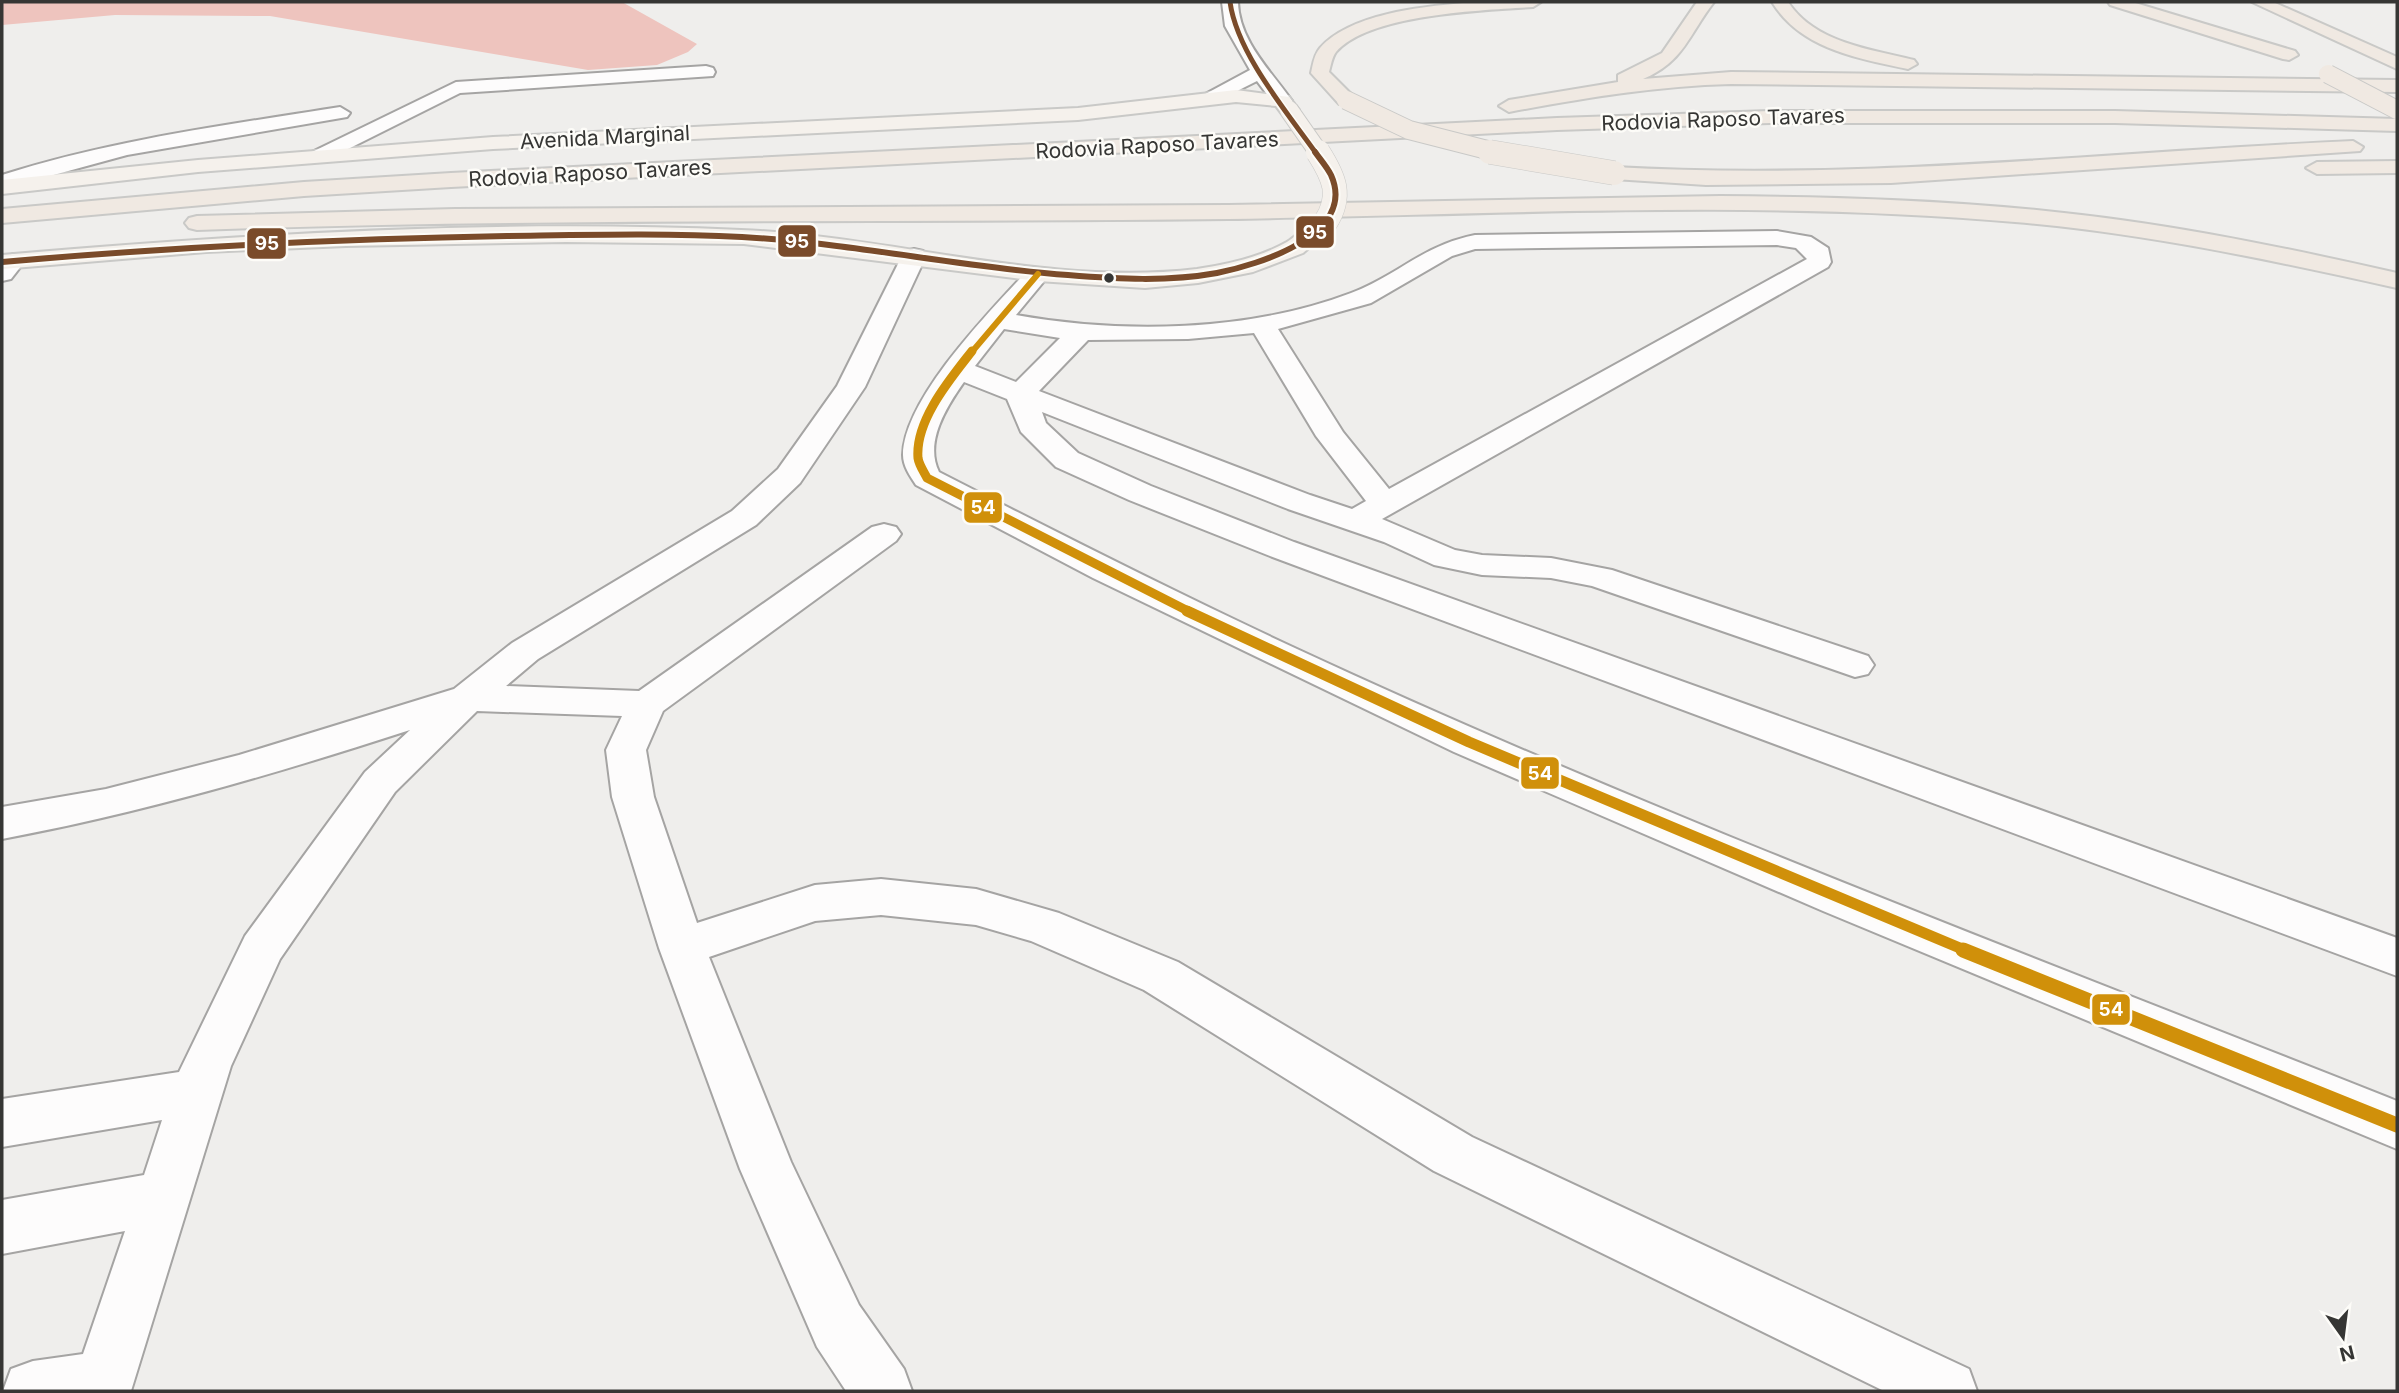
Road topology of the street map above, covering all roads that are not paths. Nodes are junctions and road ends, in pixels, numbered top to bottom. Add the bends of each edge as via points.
1 (1230, 2) edge
2 (1533, 2) edge
3 (1706, 2) edge
4 (1780, 2) edge
5 (2116, 2) edge
6 (2260, 2) edge
7 (2196, 8) dead end
8 (2289, 55) junction
9 (2397, 64) edge
10 (706, 72) dead end
11 (1261, 72) junction
12 (2011, 81) junction
13 (2397, 86) edge
14 (1597, 90) junction
15 (1209, 98) junction
16 (2397, 99) edge
17 (1285, 106) junction
18 (2397, 110) edge
19 (340, 113) dead end
20 (1770, 117) junction
21 (2397, 125) edge
22 (2397, 143) edge
23 (939, 155) junction
24 (319, 156) junction
25 (2397, 167) edge
26 (2, 185) edge
27 (1623, 205) junction
28 (2, 216) edge
29 (34, 230) junction
30 (2, 234) edge
31 (914, 256) junction
32 (5, 265) edge
33 (1038, 274) junction
34 (2397, 281) edge
35 (998, 320) junction
36 (1261, 323) junction
37 (1081, 332) junction
38 (958, 370) junction
39 (1020, 394) junction
40 (1371, 512) junction
41 (884, 534) dead end
42 (1855, 665) dead end
43 (468, 698) junction
44 (647, 704) junction
45 (2, 823) edge
46 (682, 948) junction
47 (2397, 957) edge
48 (197, 1092) junction
49 (2, 1124) edge
50 (2397, 1125) edge
51 (162, 1198) junction
52 (2, 1227) edge
53 (102, 1386) edge
54 (33, 1391) edge
55 (882, 1391) edge
56 (1947, 1391) edge

1 - 11 street via 1228,11
2 - 22 highway, bridge via 1437,10 1382,22 1345,35 1326,52 1320,73 1346,100 1375,118 1430,137 1614,173 1687,178 1845,177
3 - 14 highway via 1693,12 1674,50 1656,67
4 - 12 highway via 1786,16 1838,45 1910,65
5 - 8 highway
6 - 9 highway
7 - 8 highway
8 - 18 highway, bridge
10 - 24 street via 456,88
11 - 15 street, Avenida Marginal
11 - 17 street
12 - 13 highway
12 - 14 highway via 1731,78
14 - 23 highway via 1358,124
15 - 17 main road, Avenida Marginal via 1250,96
15 - 24 main road, Avenida Marginal via 1078,114 613,135
16 - 20 highway via 1959,107
17 - 33 main road, bridge via 1332,177 1338,194 1325,223 1294,248 1244,267 1198,276 1145,280
19 - 26 street via 142,146 63,164
20 - 21 highway, Rodovia Raposo Tavares via 2115,117
20 - 23 highway, Rodovia Raposo Tavares
22 - 29 highway, Rodovia Raposo Tavares via 1992,131 1745,135 399,200
23 - 28 highway, Rodovia Raposo Tavares via 304,189
24 - 26 main road, Avenida Marginal
25 - 27 highway via 2169,173
27 - 29 highway via 1213,212 561,213
27 - 34 highway via 1886,207 2015,215 2205,241
29 - 30 highway, Rodovia Raposo Tavares
31 - 32 main road via 744,237 566,235 206,245
31 - 33 main road
31 - 43 street via 851,387 789,476 744,518 525,651
33 - 35 street
35 - 37 street
35 - 38 street
36 - 37 street
36 - 40 street via 1331,436
36 - 40 street via 1362,298 1454,244 1777,238 1803,242 1819,253 1819,262
37 - 39 street
38 - 39 street
38 - 50 street via 922,430 918,458 927,478 965,498 1249,643 1627,811
39 - 40 street via 1299,502
39 - 47 street via 1032,426 1067,460 1140,493
40 - 42 street via 1446,558 1600,577
41 - 44 street
43 - 44 street
43 - 45 street via 243,769 107,804
43 - 48 street via 380,782 261,949
44 - 46 street via 626,750 631,785
46 - 55 street via 767,1169 838,1326
46 - 56 street via 815,903 881,897 976,907 1043,926 1161,976 1453,1154
48 - 49 street
48 - 51 street
51 - 52 street
51 - 53 street
53 - 54 street

